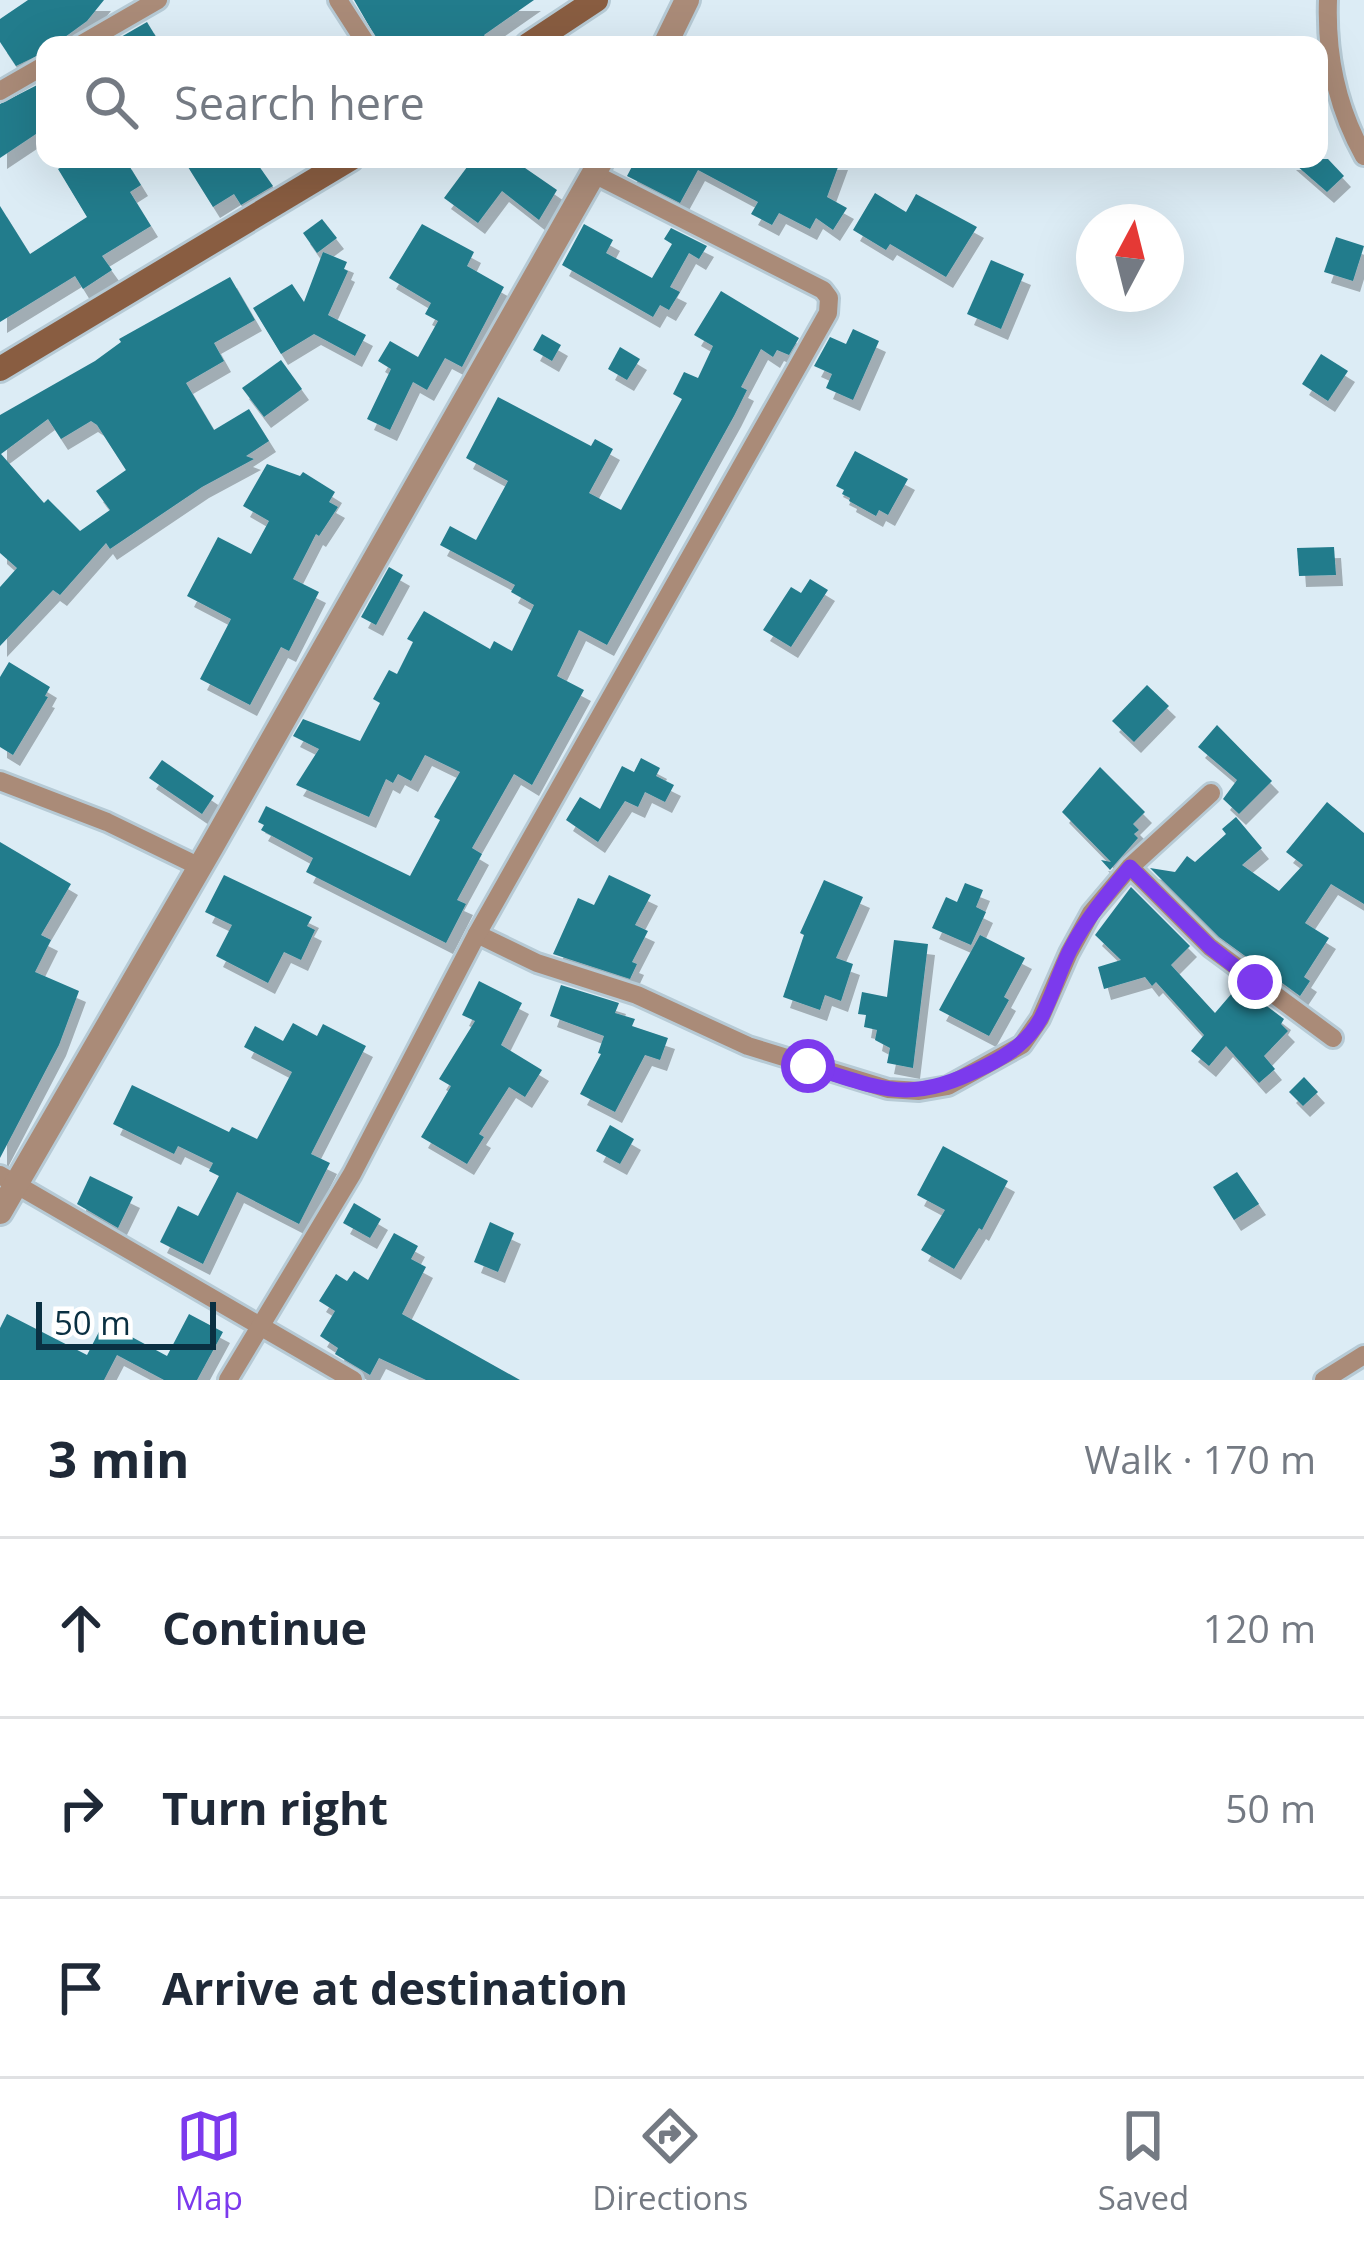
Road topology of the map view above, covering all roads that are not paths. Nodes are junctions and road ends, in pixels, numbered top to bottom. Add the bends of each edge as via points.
1 (158, 0) edge
2 (338, 0) edge
3 (596, 0) edge
4 (687, 0) edge
5 (1328, 0) edge
6 (96, 36) edge
7 (361, 36) edge
8 (542, 36) edge
9 (669, 36) edge
10 (1327, 36) edge
11 (1328, 52) edge
12 (36, 70) edge
13 (0, 92) edge
14 (1364, 156) edge
15 (335, 168) edge
16 (597, 168) edge
17 (602, 168) edge
18 (0, 369) edge
19 (0, 781) edge
20 (1211, 793) dead end
21 (200, 867) junction
22 (1130, 867) junction
23 (477, 934) junction
24 (1334, 1038) dead end
25 (8, 1179) edge
26 (0, 1212) edge
27 (257, 1327) junction
28 (1364, 1354) edge
29 (228, 1380) edge
30 (352, 1380) edge
31 (1324, 1380) edge

1 - 6 street
2 - 7 street
3 - 8 main road
4 - 9 street
5 - 10 street
11 - 14 street
12 - 13 street
15 - 18 main road
16 - 21 street
17 - 23 street via 823,290 830,304
19 - 21 street
20 - 22 street
21 - 25 street
22 - 23 street via 1091,913 1022,1045 948,1086 919,1091 748,1046
22 - 24 street via 1210,947
23 - 27 street via 352,1174
25 - 26 street
25 - 27 street
27 - 29 street
27 - 30 street
28 - 31 street

